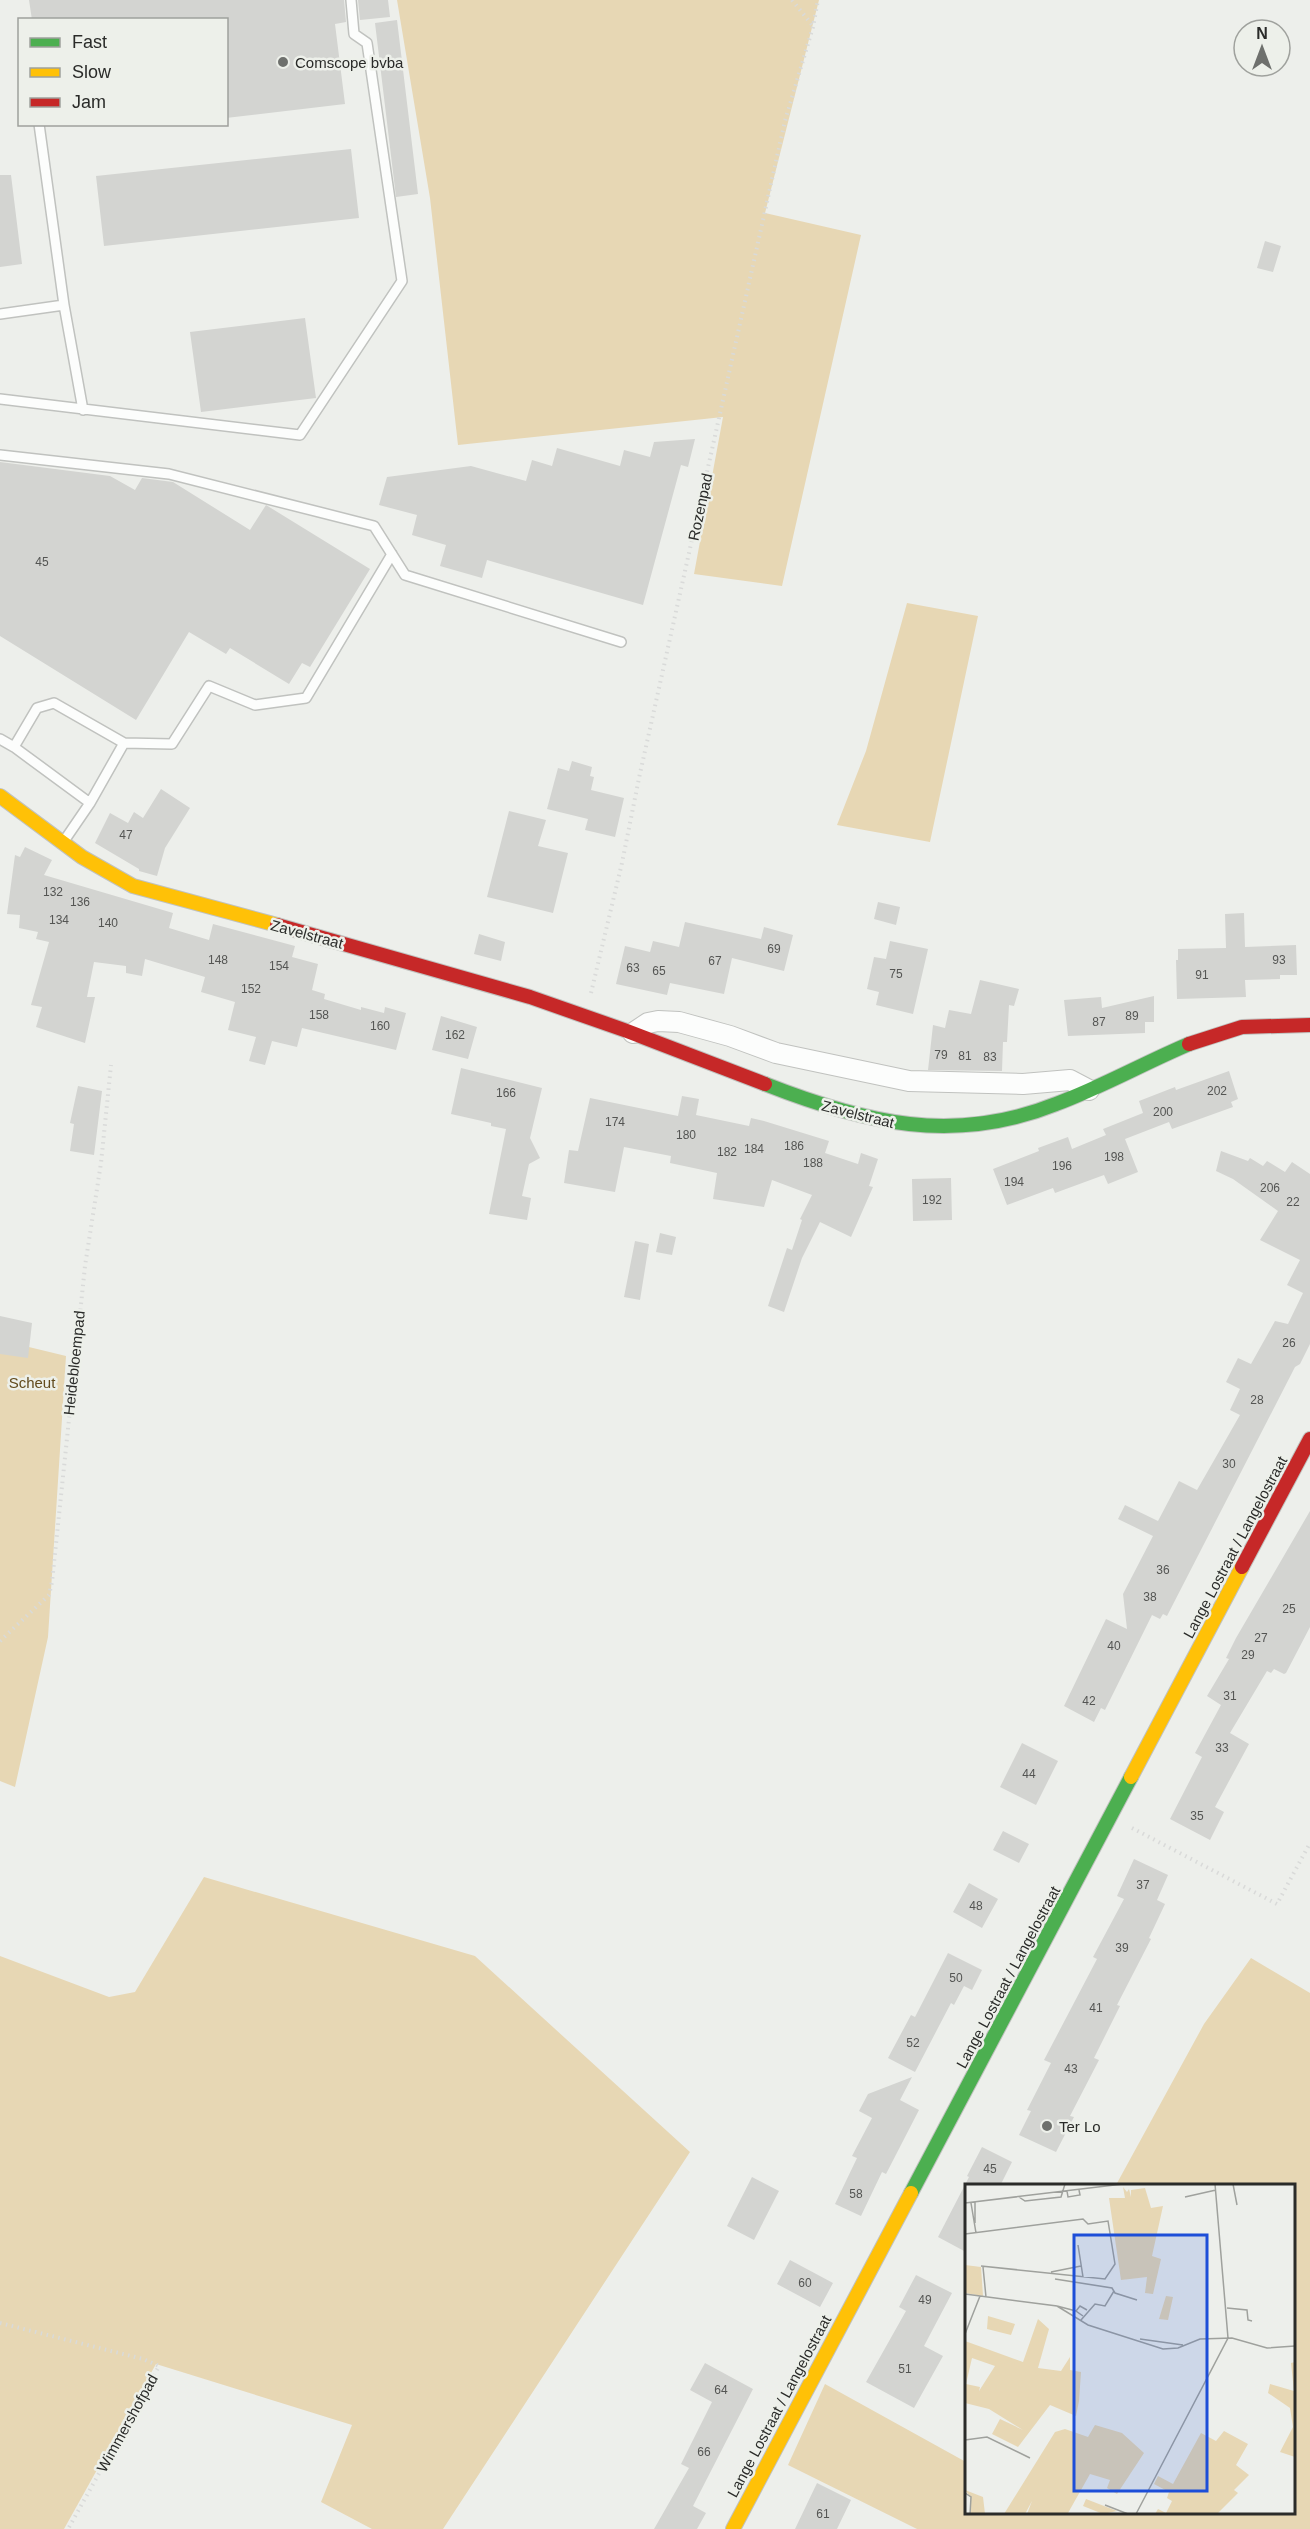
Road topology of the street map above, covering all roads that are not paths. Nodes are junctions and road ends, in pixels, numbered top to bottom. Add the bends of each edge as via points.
1 (351, 0) edge
2 (39, 126) edge
3 (64, 305) junction
4 (0, 314) edge
5 (0, 399) edge
6 (83, 410) junction
7 (0, 455) edge
8 (392, 554) junction
9 (621, 642) dead end
10 (0, 739) edge
11 (124, 743) junction
12 (14, 747) junction
13 (0, 796) edge
14 (90, 803) junction
15 (63, 842) junction
16 (1310, 1025) edge
17 (633, 1033) junction
18 (1089, 1090) junction
19 (1310, 1439) edge
20 (733, 2529) edge

1 - 6 lane via 354,34 367,43 402,281 300,435
2 - 3 lane
3 - 4 lane
3 - 6 lane
5 - 6 lane
7 - 8 lane via 169,474 374,526
8 - 9 lane via 405,575
8 - 11 lane via 306,698 255,705 209,686 172,744
10 - 12 lane
11 - 12 lane via 54,703 37,708
11 - 14 lane
12 - 14 lane
13 - 15 street, Zavelstraat
14 - 15 lane
15 - 17 street, Zavelstraat via 133,886 486,983
16 - 18 street, Zavelstraat via 1244,1027 1221,1033 1187,1044
17 - 18 street via 648,1023 679,1022 776,1053 909,1081 1023,1084 1070,1080
17 - 18 street, Zavelstraat via 830,1108 901,1125 989,1124 1021,1118
19 - 20 street, Lange Lostraat / Langelostraat

